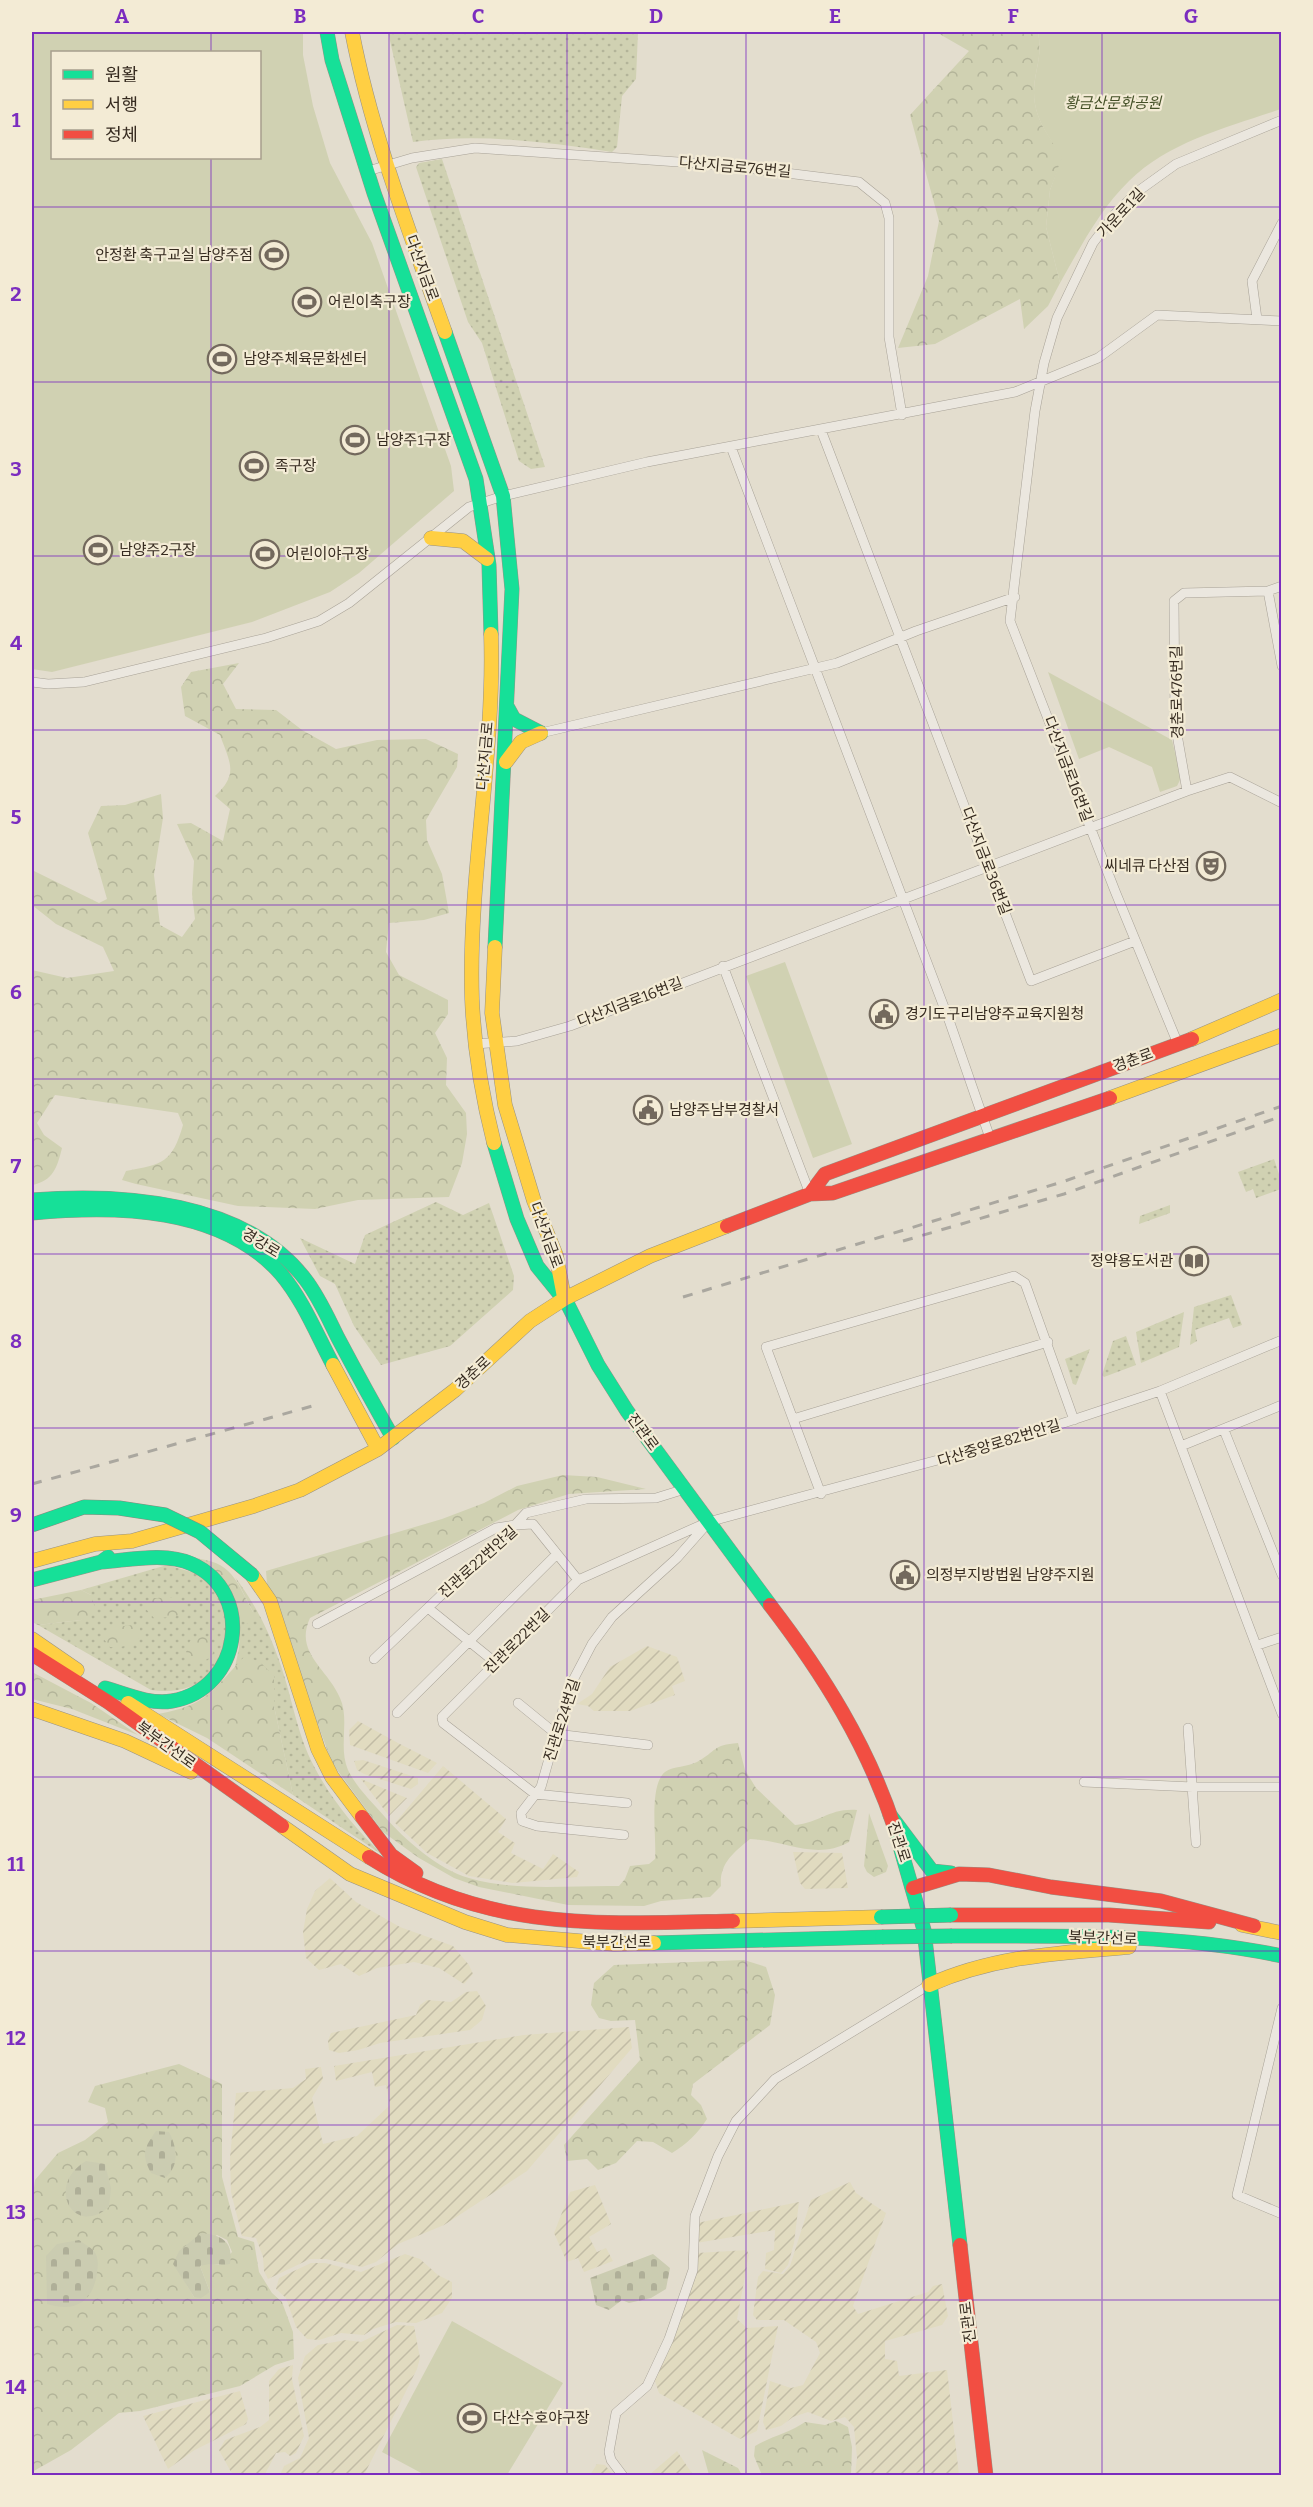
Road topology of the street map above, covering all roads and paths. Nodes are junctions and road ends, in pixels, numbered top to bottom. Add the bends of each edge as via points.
1 (327, 32) edge
2 (352, 32) edge
3 (1281, 120) edge
4 (386, 164) junction
5 (368, 171) junction
6 (1281, 223) edge
7 (1257, 319) junction
8 (1281, 321) edge
9 (1041, 380) junction
10 (902, 415) junction
11 (822, 430) junction
12 (731, 447) junction
13 (503, 496) junction
14 (482, 503) junction
15 (430, 537) junction
16 (488, 559) junction
17 (1281, 586) edge
18 (1268, 591) junction
19 (1015, 597) junction
20 (901, 638) junction
21 (1281, 666) edge
22 (815, 668) junction
23 (32, 682) edge
24 (508, 708) junction
25 (542, 733) junction
26 (505, 764) junction
27 (1187, 791) junction
28 (1281, 803) edge
29 (1091, 829) junction
30 (989, 868) junction
31 (903, 900) junction
32 (1136, 941) junction
33 (723, 966) junction
34 (1281, 1000) edge
35 (1281, 1035) edge
36 (495, 1043) junction
37 (475, 1044) junction
38 (1178, 1044) junction
39 (983, 1116) junction
40 (990, 1138) junction
41 (810, 1194) junction
42 (32, 1200) edge
43 (32, 1213) edge
44 (564, 1299) junction
45 (1281, 1340) edge
46 (1048, 1342) junction
47 (1160, 1391) junction
48 (1281, 1405) edge
49 (793, 1419) junction
50 (1074, 1420) junction
51 (1224, 1430) junction
52 (393, 1438) junction
53 (1181, 1446) junction
54 (378, 1449) junction
55 (686, 1490) junction
56 (821, 1494) junction
57 (708, 1522) junction
58 (32, 1525) edge
59 (515, 1525) junction
60 (132, 1541) junction
61 (557, 1554) junction
62 (32, 1561) edge
63 (101, 1562) junction
64 (1281, 1575) edge
65 (32, 1580) edge
66 (578, 1580) junction
67 (428, 1608) junction
68 (317, 1624) dead end
69 (1281, 1637) edge
70 (32, 1640) edge
71 (469, 1642) junction
72 (1258, 1645) junction
73 (32, 1654) edge
74 (374, 1659) dead end
75 (496, 1663) junction
76 (105, 1688) junction
77 (518, 1703) dead end
78 (32, 1709) edge
79 (397, 1713) dead end
80 (1281, 1714) edge
81 (1188, 1728) dead end
82 (556, 1734) junction
83 (648, 1746) dead end
84 (1084, 1782) dead end
85 (221, 1785) junction
86 (1193, 1787) junction
87 (1281, 1787) edge
88 (535, 1794) junction
89 (627, 1803) dead end
90 (890, 1815) junction
91 (624, 1835) dead end
92 (1196, 1843) dead end
93 (959, 1874) junction
94 (913, 1888) junction
95 (442, 1895) junction
96 (1254, 1926) junction
97 (1281, 1933) edge
98 (1191, 1942) junction
99 (1281, 1956) edge
100 (929, 1985) junction
101 (1281, 2008) edge
102 (1281, 2214) edge
103 (623, 2475) edge
104 (986, 2475) edge

1 - 5 main road, 다산지금로 via 332,60
2 - 4 main road, 다산지금로 via 361,79
3 - 9 street, 가운로1길 via 1176,164 1137,192 1115,214 1093,243 1067,296
4 - 5 street, 다산지금로76번길
4 - 10 street, 다산지금로76번길 via 475,148 722,165 859,182 885,204 889,218 889,336
4 - 13 main road, 다산지금로
5 - 14 main road, 다산지금로
6 - 7 street via 1252,281
7 - 8 street
7 - 9 street via 1157,315 1098,358
9 - 10 street via 1015,392
9 - 19 street, 다산지금로16번길
10 - 11 street
11 - 12 street
11 - 20 street, 다산지금로36번길
12 - 13 street
12 - 22 street
13 - 14 street
13 - 24 main road, 다산지금로 via 512,589
14 - 15 street via 469,507
14 - 16 main road, 다산지금로
15 - 16 main road via 464,541
15 - 23 street via 349,603 319,621 267,638 84,682
16 - 37 main road, 다산지금로 via 494,649 476,879 472,1003
17 - 18 street, 경춘로476번길
18 - 21 street
18 - 27 street, 경춘로476번길 via 1184,593 1174,601 1175,723
19 - 20 street
19 - 29 street, 다산지금로16번길 via 1010,621
20 - 22 street
20 - 30 street, 다산지금로36번길
22 - 25 street
22 - 31 street
24 - 25 main road via 514,719
24 - 26 main road, 다산지금로
25 - 26 main road via 520,742
26 - 36 main road, 다산지금로 via 492,1013
27 - 28 street via 1230,777
27 - 29 street
29 - 30 street, 다산지금로16번길
29 - 32 street
30 - 31 street, 다산지금로16번길
30 - 32 street, 다산지금로36번길 via 1031,981
31 - 33 street, 다산지금로16번길
31 - 39 street
32 - 38 street
33 - 36 street, 다산지금로16번길 via 570,1026
33 - 41 street
34 - 38 main road, 경춘로
35 - 40 main road, 경춘로 via 1037,1125
36 - 37 street, 다산지금로16번길
36 - 44 main road, 다산지금로 via 517,1151 556,1255
37 - 44 main road, 다산지금로 via 483,1106 511,1201 537,1266
38 - 39 main road, 경춘로
39 - 40 street
39 - 41 main road, 경춘로 via 825,1174
40 - 41 main road, 경춘로 via 833,1194
41 - 44 main road, 경춘로 via 650,1256
42 - 52 main road, 경강로 via 109,1196 168,1205 256,1236 281,1253 306,1280
43 - 54 main road, 경강로 via 65,1208 155,1213 211,1229 268,1260 293,1291
44 - 52 main road, 경춘로 via 530,1321 455,1390
44 - 55 main road, 진관로 via 634,1421
45 - 47 street, 다산중앙로82번안길
46 - 49 street
46 - 49 street via 1025,1283 1014,1276 766,1347
46 - 50 street
47 - 50 street, 다산중앙로82번안길
47 - 53 street
48 - 51 street
49 - 56 street
50 - 56 street, 다산중앙로82번안길
51 - 53 street
51 - 64 street
52 - 54 main road, 경춘로
53 - 72 street
54 - 60 main road, 경춘로 via 300,1490
55 - 57 main road, 진관로
55 - 59 street via 656,1498 586,1499 526,1513
56 - 57 street, 다산중앙로82번안길
57 - 66 street, 진관로22번길
57 - 82 street, 진관로24번길 via 677,1558 612,1617 599,1635 569,1688
57 - 90 main road, 진관로 via 839,1707 874,1770
58 - 95 main road, bridge via 84,1507 165,1515 200,1532 252,1575 270,1601 318,1749 333,1777 392,1855
59 - 61 street, 진관로22번안길 via 533,1524
59 - 67 street, 진관로22번안길
59 - 68 street via 496,1528
60 - 62 main road, 경춘로 via 95,1544
60 - 63 main road, 경춘로
61 - 66 street, 진관로22번안길
61 - 71 street
63 - 65 main road, 경춘로
63 - 76 main road via 171,1559 192,1564 209,1575 224,1596 233,1622 226,1665 210,1685 168,1702
66 - 75 street, 진관로22번길
67 - 71 street
67 - 74 street, 진관로22번안길
69 - 72 street
70 - 76 main road, 북부간선로
71 - 75 street
71 - 79 street
72 - 80 street
73 - 85 main road, 북부간선로 via 108,1702
75 - 88 street, 진관로22번길 via 442,1717 443,1723
76 - 95 main road, 북부간선로 via 388,1869
77 - 82 street
78 - 85 main road via 125,1741
81 - 86 street
82 - 83 street
82 - 88 street, 진관로24번길 via 541,1787
84 - 86 street
85 - 98 main road, 북부간선로, bridge via 350,1874 404,1899 507,1935 614,1944 952,1936 1091,1936
86 - 87 street
86 - 92 street
88 - 89 street
88 - 91 street, 진관로24번길 via 521,1813 522,1821
90 - 93 main road via 932,1871
90 - 94 main road, 진관로
93 - 94 main road
93 - 96 main road via 1161,1901
94 - 100 main road, 진관로 via 924,1930
95 - 96 main road, 북부간선로, bridge via 522,1917 600,1924 1108,1915
96 - 97 main road, 북부간선로
98 - 99 main road, 북부간선로
98 - 100 main road via 1014,1960 949,1974
100 - 103 street via 775,2079 736,2121 695,2216 693,2270 669,2339 647,2386 616,2414 609,2452
100 - 104 main road, 진관로
101 - 102 street via 1237,2195

